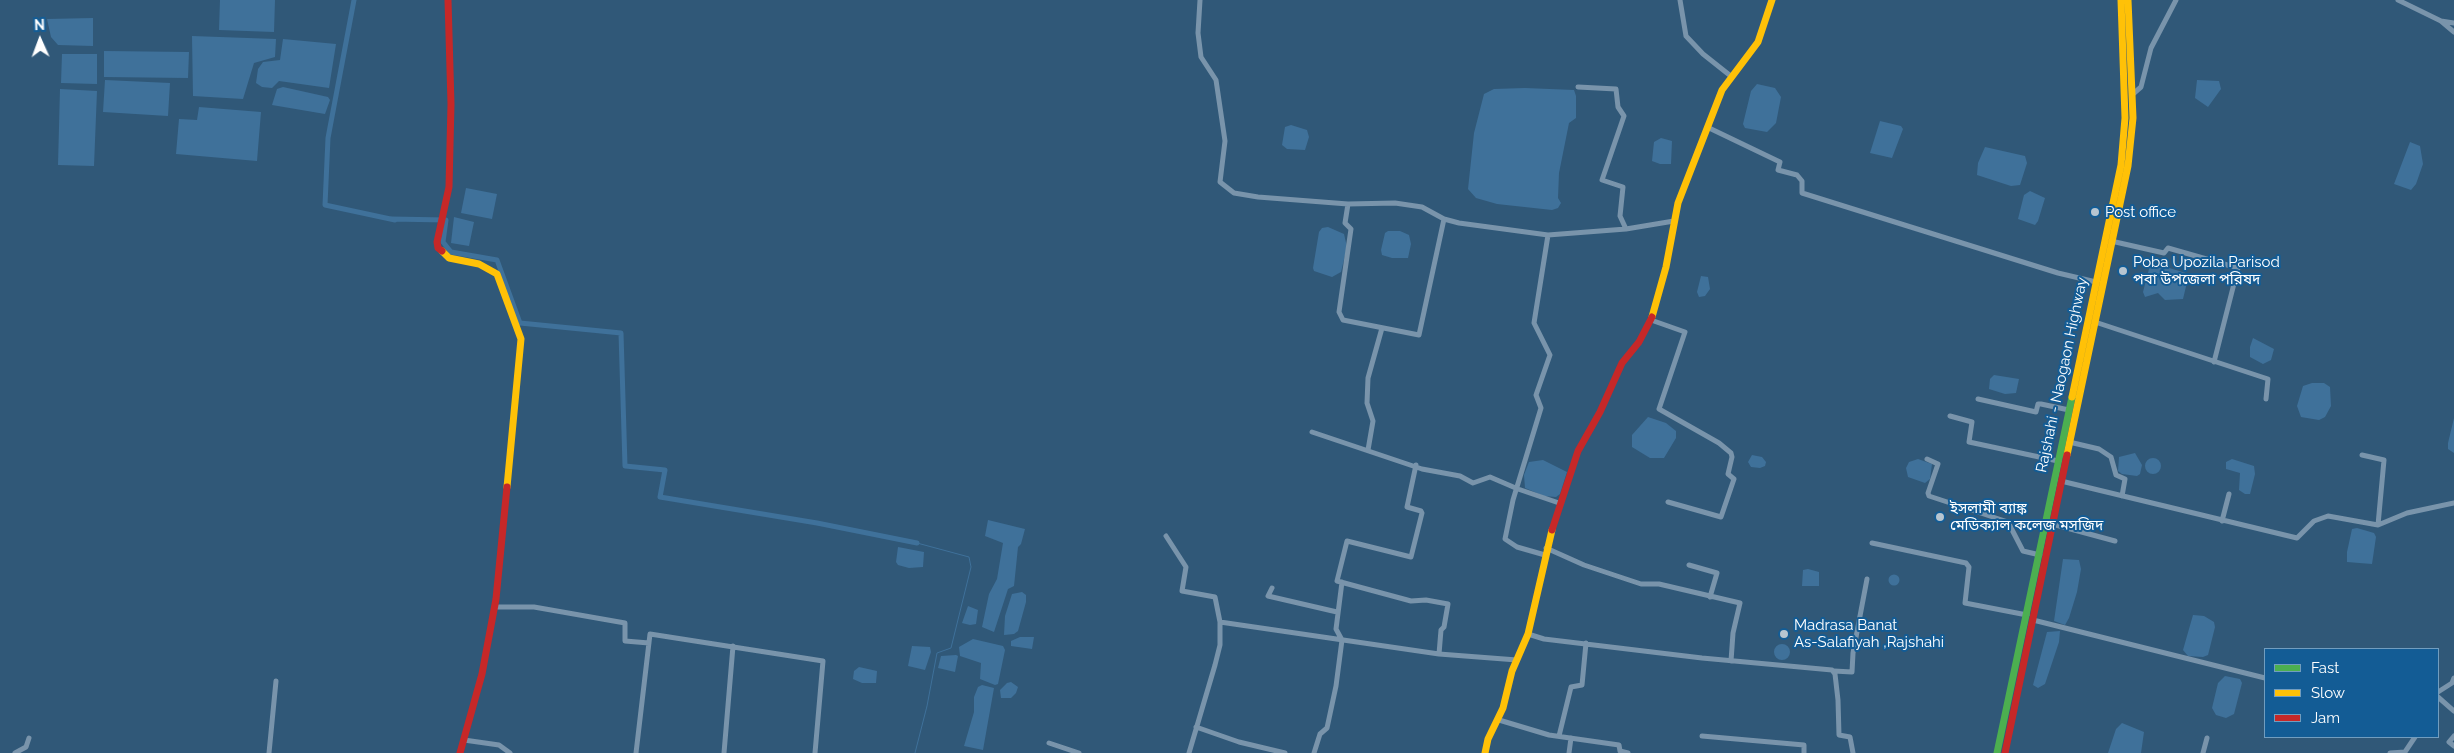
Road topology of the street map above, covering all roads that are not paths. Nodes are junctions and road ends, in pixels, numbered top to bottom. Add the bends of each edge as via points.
1 (448, 0) edge
2 (1200, 0) edge
3 (1680, 0) edge
4 (1772, 0) edge
5 (2121, 0) edge
6 (2128, 0) edge
7 (2176, 0) edge
8 (2398, 0) edge
9 (2441, 21) junction
10 (2454, 24) edge
11 (2454, 32) edge
12 (1732, 78) junction
13 (1578, 87) dead end
14 (2133, 94) junction
15 (1707, 127) junction
16 (1348, 204) junction
17 (1444, 219) junction
18 (1674, 221) junction
19 (1626, 229) junction
20 (1548, 234) junction
21 (2109, 240) junction
22 (2096, 282) junction
23 (1651, 320) junction
24 (2094, 322) junction
25 (1382, 328) junction
26 (2214, 362) junction
27 (1978, 399) dead end
28 (2266, 399) dead end
29 (2069, 410) junction
30 (1950, 416) dead end
31 (1312, 432) dead end
32 (2069, 442) junction
33 (1368, 450) junction
34 (2362, 455) dead end
35 (1927, 458) dead end
36 (2058, 461) junction
37 (1416, 465) junction
38 (2061, 481) junction
39 (1518, 489) junction
40 (2229, 494) dead end
41 (2122, 496) junction
42 (1668, 502) dead end
43 (1559, 503) junction
44 (2454, 503) edge
45 (2222, 521) junction
46 (2052, 524) junction
47 (2378, 525) junction
48 (1166, 536) dead end
49 (2115, 541) dead end
50 (1872, 543) dead end
51 (1545, 551) junction
52 (2042, 555) junction
53 (1688, 565) dead end
54 (1867, 579) dead end
55 (1342, 582) junction
56 (1272, 588) dead end
57 (1710, 597) junction
58 (494, 607) junction
59 (1338, 612) junction
60 (2027, 615) junction
61 (2033, 620) junction
62 (1220, 622) junction
63 (1528, 634) junction
64 (1342, 640) junction
65 (649, 643) junction
66 (1586, 643) junction
67 (733, 646) junction
68 (1439, 654) junction
69 (1516, 660) junction
70 (1731, 661) junction
71 (1834, 672) junction
72 (2264, 678) edge
73 (2454, 678) edge
74 (276, 681) dead end
75 (2439, 691) edge
76 (2439, 698) edge
77 (2454, 711) edge
78 (1499, 720) junction
79 (1196, 727) junction
80 (1559, 736) junction
81 (1702, 736) dead end
82 (2454, 736) edge
83 (29, 738) dead end
84 (1571, 738) junction
85 (2207, 738) dead end
86 (2414, 738) edge
87 (464, 740) junction
88 (1049, 743) dead end
89 (2454, 746) edge
90 (15, 753) edge
91 (269, 753) edge
92 (460, 753) edge
93 (510, 753) edge
94 (636, 753) edge
95 (724, 753) edge
96 (815, 753) edge
97 (1079, 753) edge
98 (1189, 753) edge
99 (1285, 753) edge
100 (1314, 753) edge
101 (1485, 753) edge
102 (1568, 753) edge
103 (1628, 753) edge
104 (1804, 753) edge
105 (1853, 753) edge
106 (1997, 753) edge
107 (2005, 753) edge
108 (2203, 753) edge
109 (2390, 753) edge

1 - 58 street via 449,187 438,248 449,258 479,264 496,274 521,339
2 - 16 street via 1198,33 1201,57 1216,80 1225,141 1220,182 1234,193
3 - 12 street via 1686,36
4 - 12 street via 1758,42
5 - 21 street, Rajshahi - Naogaon Highway via 2126,118
6 - 14 street, Rajshahi - Naogaon Highway
7 - 14 street via 2151,48 2141,87
8 - 9 street
9 - 10 street
9 - 11 street
12 - 15 street via 1722,90
13 - 19 street via 1616,89 1618,107 1624,116 1602,180 1623,186 1620,216
14 - 21 street, Rajshahi - Naogaon Highway via 2128,166
15 - 18 street
15 - 22 street via 1780,162 1778,170 1797,175 1802,181 1802,193
16 - 17 street via 1395,203 1422,208
16 - 25 street via 1345,223 1352,229 1339,312 1343,320
17 - 20 street via 1515,232
17 - 25 street via 1418,335
18 - 19 street
18 - 23 street via 1666,267
19 - 20 street
20 - 39 street via 1534,323 1550,355 1536,395 1541,408
21 - 22 street, Rajshahi - Naogaon Highway
21 - 24 street, Rajshahi - Naogaon Highway
21 - 26 street via 2164,253 2168,248 2238,268
22 - 29 street, Rajshahi - Naogaon Highway
23 - 42 street via 1685,332 1660,409 1731,453 1728,474 1734,479 1721,518
23 - 43 street via 1622,363 1578,451
24 - 26 street
24 - 32 street, Rajshahi - Naogaon Highway
25 - 33 street via 1368,378 1367,403 1373,421
26 - 28 street via 2268,378
27 - 29 street via 2036,412 2038,404
29 - 36 street, Rajshahi - Naogaon Highway
30 - 36 street via 1972,422 1969,442
31 - 33 street
32 - 38 street, Rajshahi - Naogaon Highway
32 - 41 street via 2099,449 2111,457 2116,475 2125,478
33 - 37 street
34 - 47 street via 2384,460
35 - 52 street via 1938,464 1929,496 2008,522 2023,551
36 - 52 street, Rajshahi - Naogaon Highway
37 - 39 street via 1460,476 1473,483 1490,477
37 - 55 street via 1407,507 1422,513 1411,556 1347,541 1337,581
38 - 41 street
38 - 46 street, Rajshahi - Naogaon Highway
39 - 43 street
39 - 51 street via 1505,539 1517,547
40 - 45 street
41 - 45 street
43 - 51 street
44 - 47 street via 2407,513
45 - 47 street via 2297,538 2314,521 2328,516
46 - 49 street
46 - 52 street, Rajshahi - Naogaon Highway
48 - 62 street via 1186,567 1182,591 1215,597
50 - 60 street via 1966,563 1969,568 1965,604
51 - 57 street via 1641,584 1659,584
51 - 63 street
52 - 60 street, Rajshahi - Naogaon Highway
52 - 61 street, Rajshahi - Naogaon Highway
53 - 57 street via 1717,573
54 - 71 street via 1852,672
55 - 59 street
55 - 68 street via 1411,601 1448,604
56 - 59 street via 1268,596
57 - 70 street via 1740,603
58 - 65 street via 534,607 625,623 625,640
58 - 87 street via 482,674
59 - 64 street via 1336,629
60 - 106 street, Rajshahi - Naogaon Highway
61 - 72 street
61 - 107 street, Rajshahi - Naogaon Highway
62 - 64 street
62 - 79 street via 1220,645
63 - 66 street
63 - 69 street
64 - 68 street
64 - 100 street via 1327,728 1320,734
65 - 67 street via 650,634
65 - 94 street
66 - 70 street
66 - 80 street via 1582,686 1571,687
67 - 95 street
67 - 96 street via 823,660
68 - 69 street
69 - 78 street
70 - 71 street
71 - 105 street via 1839,735 1850,737
73 - 75 street
74 - 91 street
76 - 77 street
78 - 80 street
78 - 101 street via 1488,739
79 - 98 street
79 - 99 street
80 - 84 street
81 - 104 street via 1804,745
82 - 89 street via 2449,742
83 - 90 street via 26,747
84 - 102 street
84 - 103 street via 1619,746 1620,751
85 - 108 street
86 - 109 street via 2405,752
87 - 92 street
87 - 93 street via 499,745
88 - 97 street

